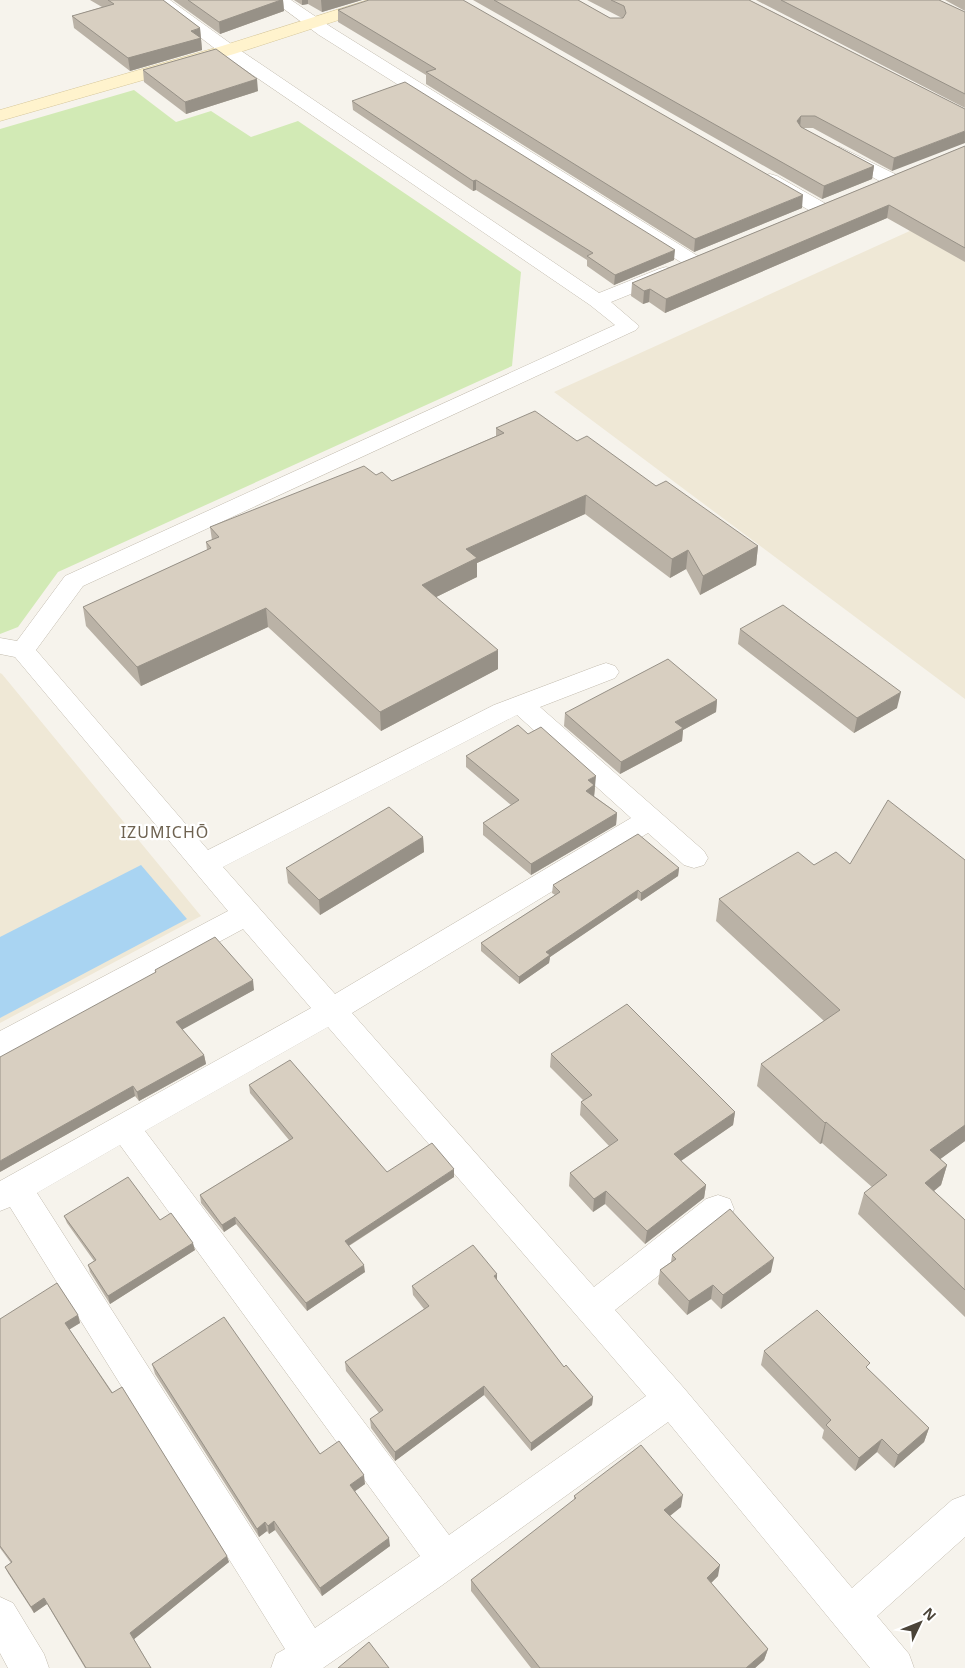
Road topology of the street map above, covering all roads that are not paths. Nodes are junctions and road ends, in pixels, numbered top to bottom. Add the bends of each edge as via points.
1 (160, 0) edge
2 (280, 0) edge
3 (377, 1) edge
4 (313, 23) junction
5 (228, 50) junction
6 (0, 116) edge
7 (823, 143) edge
8 (754, 170) edge
9 (910, 172) edge
10 (892, 180) junction
11 (874, 187) edge
12 (839, 202) edge
13 (821, 209) junction
14 (803, 216) edge
15 (712, 254) edge
16 (694, 262) junction
17 (597, 301) junction
18 (11, 648) edge
19 (606, 672) dead end
20 (521, 704) junction
21 (650, 819) junction
22 (694, 858) dead end
23 (204, 864) junction
24 (247, 914) junction
25 (331, 1010) junction
26 (0, 1045) edge
27 (124, 1127) junction
28 (8, 1193) edge
29 (718, 1209) dead end
30 (591, 1309) junction
31 (670, 1399) junction
32 (965, 1513) edge
33 (445, 1560) junction
34 (850, 1615) junction
35 (0, 1616) edge
36 (300, 1661) edge
37 (30, 1668) edge
38 (895, 1668) edge

1 - 5 street
2 - 4 street
3 - 4 street
4 - 5 street
4 - 16 street
5 - 6 street
5 - 17 street
7 - 10 street
8 - 13 street
9 - 10 street
10 - 11 street
12 - 13 street
13 - 14 street
15 - 16 street
16 - 17 street
17 - 18 street via 630,326 74,581
18 - 23 street
19 - 20 street
20 - 21 street
20 - 23 street
21 - 22 street
21 - 25 street
23 - 24 street
24 - 25 street
24 - 26 street
25 - 27 street
25 - 30 street
27 - 28 street
27 - 33 street
28 - 36 street
29 - 30 street
30 - 31 street
31 - 33 street
31 - 34 street
32 - 34 street
33 - 36 street
34 - 38 street
35 - 37 street

